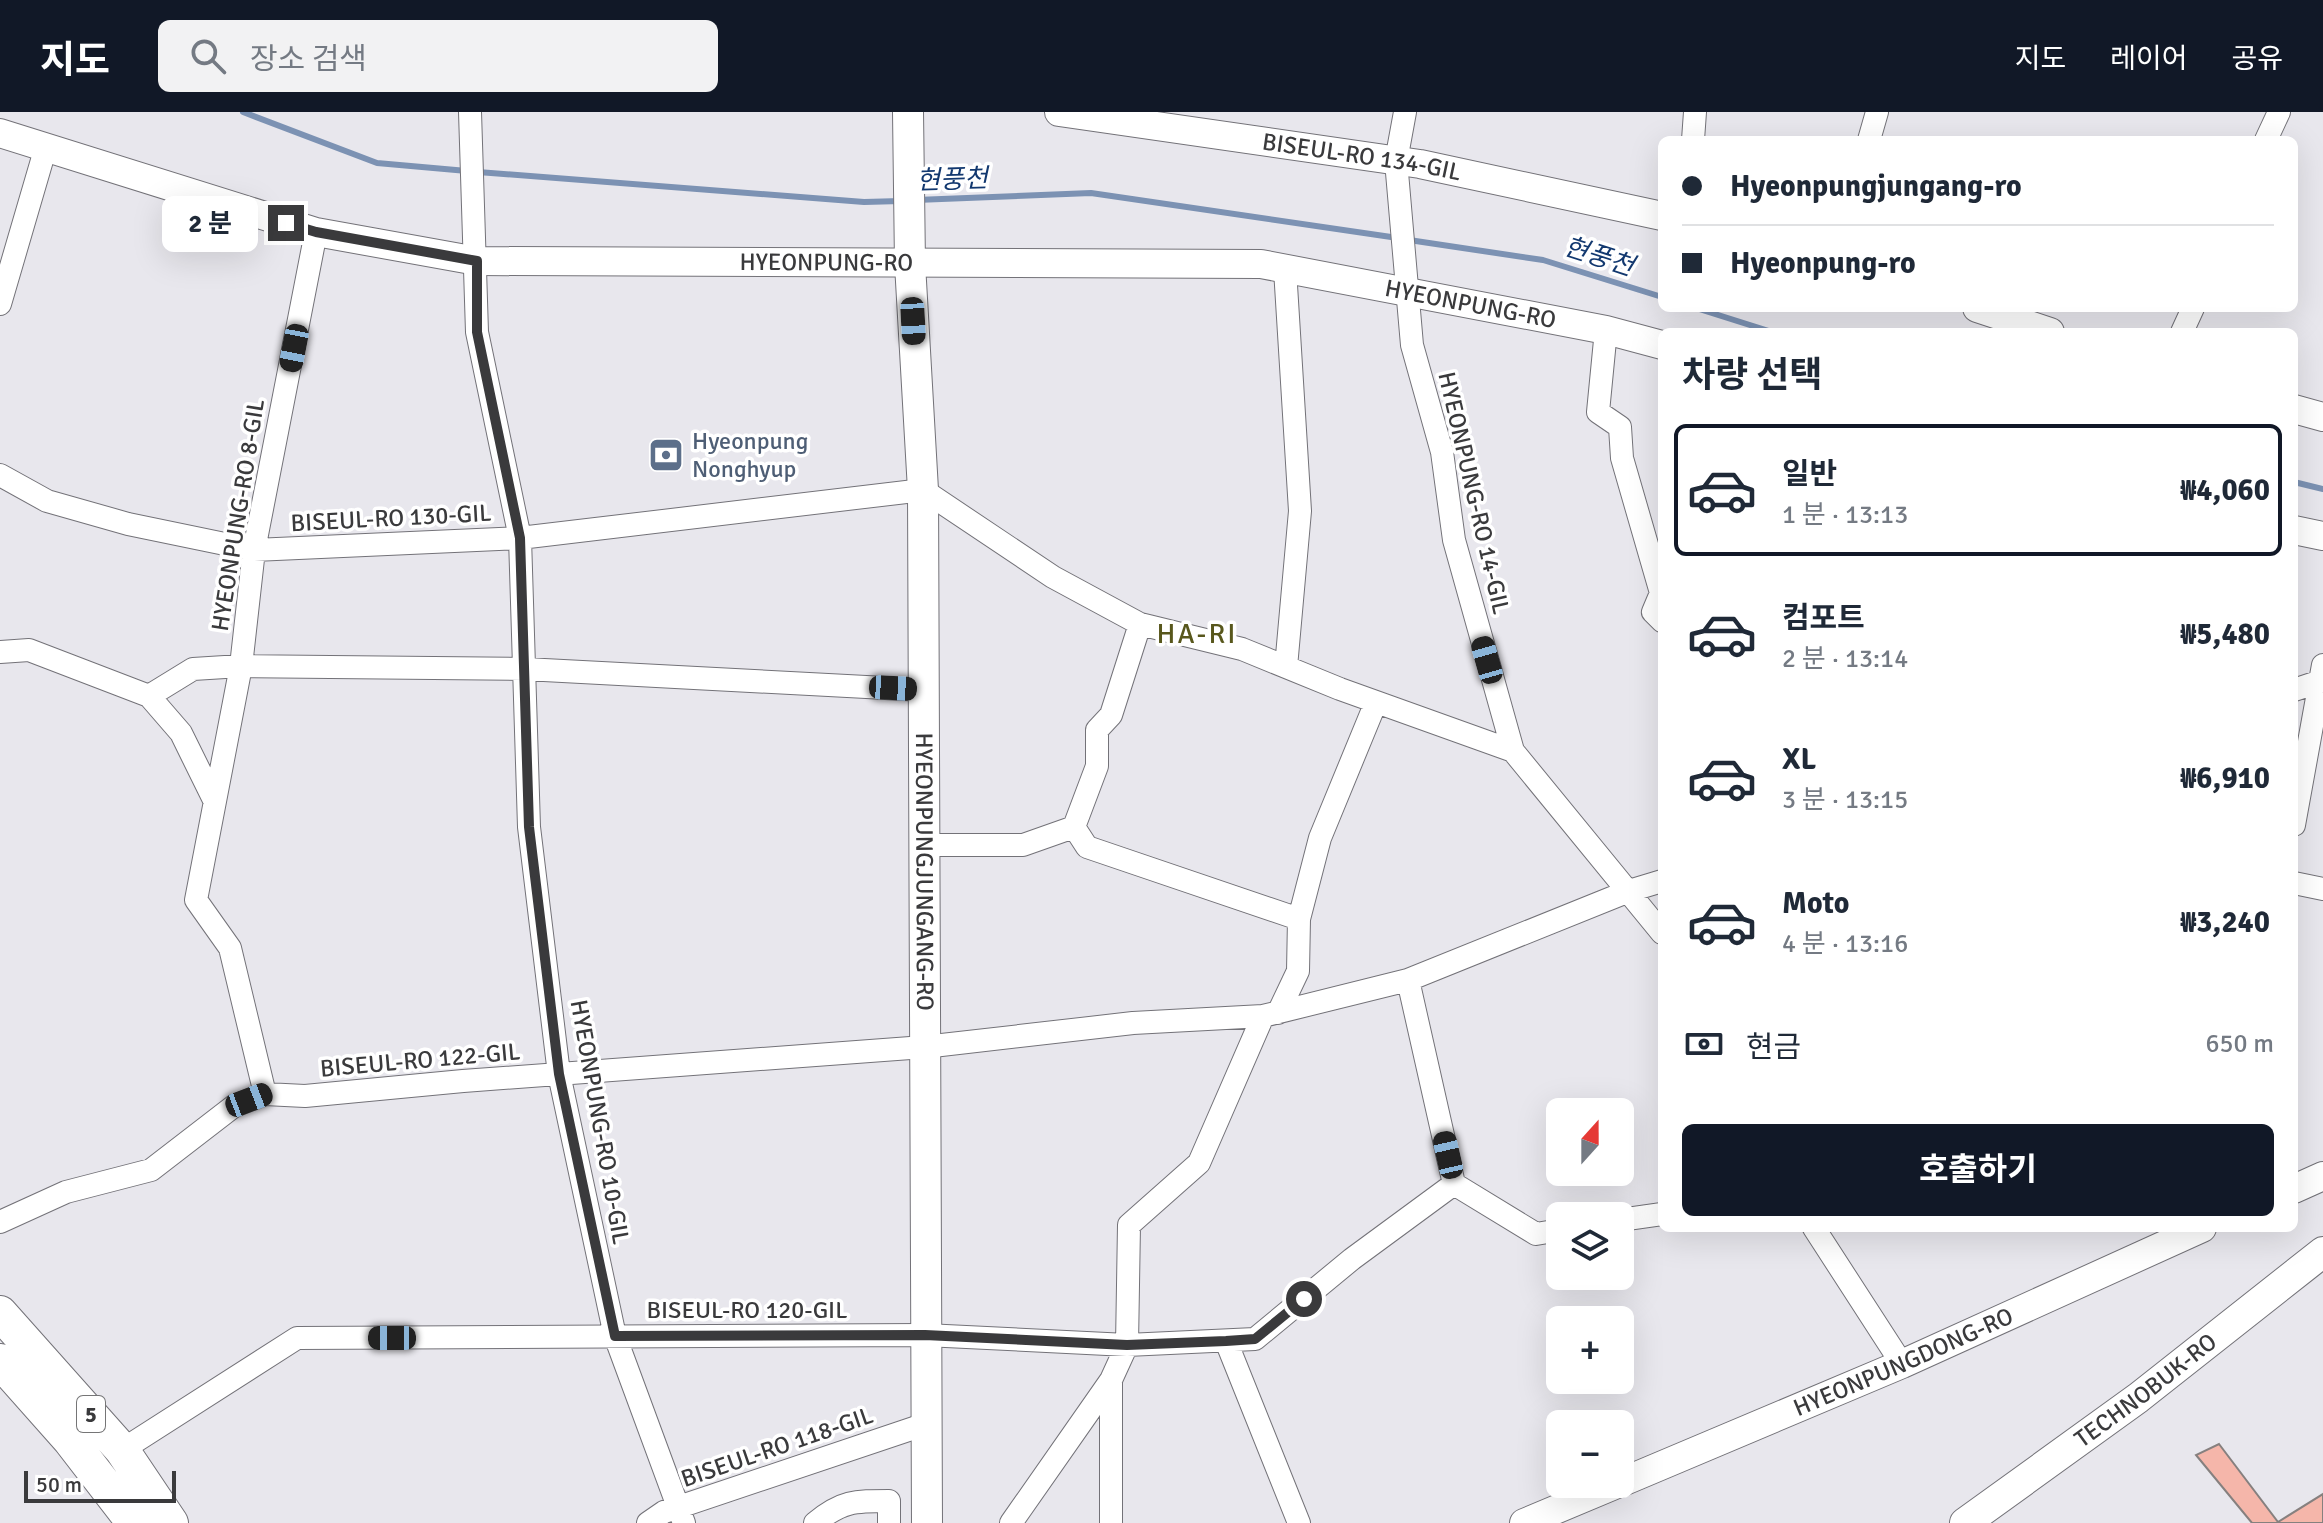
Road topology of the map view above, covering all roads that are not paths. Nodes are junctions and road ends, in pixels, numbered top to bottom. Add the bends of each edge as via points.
1 (470, 112) edge
2 (1059, 112) edge
3 (1405, 112) edge
4 (1695, 112) edge
5 (1877, 112) edge
6 (2279, 112) edge
7 (1102, 114) edge
8 (908, 115) edge
9 (0, 133) edge
10 (1693, 136) edge
11 (1870, 136) edge
12 (2268, 136) edge
13 (45, 150) junction
14 (1396, 161) junction
15 (1658, 215) edge
16 (316, 232) junction
17 (477, 261) junction
18 (910, 264) junction
19 (1285, 269) junction
20 (1407, 292) junction
21 (0, 304) edge
22 (1989, 312) edge
23 (2038, 328) edge
24 (1606, 330) junction
25 (1658, 344) edge
26 (2298, 410) edge
27 (2323, 417) edge
28 (4, 483) edge
29 (923, 490) junction
30 (2298, 531) edge
31 (2323, 536) edge
32 (520, 538) junction
33 (254, 550) junction
34 (1658, 583) edge
35 (1140, 624) junction
36 (0, 652) edge
37 (241, 666) junction
38 (1286, 667) junction
39 (525, 669) junction
40 (2322, 673) edge
41 (2298, 688) edge
42 (923, 690) junction
43 (149, 696) junction
44 (1376, 702) junction
45 (1513, 751) junction
46 (213, 798) junction
47 (2298, 803) edge
48 (1074, 827) junction
49 (924, 845) junction
50 (1658, 882) edge
51 (2298, 884) edge
52 (2323, 889) edge
53 (1629, 891) junction
54 (1299, 919) junction
55 (1658, 928) edge
56 (1408, 980) junction
57 (1271, 1014) junction
58 (924, 1047) junction
59 (559, 1074) junction
60 (265, 1094) junction
61 (2323, 1176) edge
62 (1454, 1184) junction
63 (2298, 1187) edge
64 (1658, 1215) edge
65 (1634, 1218) edge
66 (0, 1222) edge
67 (1546, 1232) edge
68 (1817, 1232) edge
69 (2186, 1232) edge
70 (2323, 1252) edge
71 (0, 1313) edge
72 (925, 1335) junction
73 (615, 1336) junction
74 (1226, 1341) junction
75 (1127, 1345) junction
76 (0, 1361) edge
77 (1902, 1364) junction
78 (1111, 1380) junction
79 (926, 1424) junction
80 (122, 1450) junction
81 (1634, 1476) edge
82 (1583, 1498) edge
83 (680, 1516) edge
84 (134, 1523) edge
85 (171, 1523) edge
86 (648, 1523) edge
87 (815, 1523) edge
88 (889, 1523) edge
89 (927, 1523) edge
90 (1011, 1523) edge
91 (1111, 1523) edge
92 (1299, 1523) edge
93 (1524, 1523) edge
94 (1965, 1523) edge

1 - 17 street, HYEONPUNG-RO 10-GIL
2 - 7 street, BISEUL-RO 134-GIL
3 - 14 street, HYEONPUNG-RO 14-GIL
4 - 10 street
5 - 11 street
6 - 12 street
7 - 14 street, BISEUL-RO 134-GIL
8 - 18 main road, HYEONPUNGJUNGANG-RO
9 - 13 street, HYEONPUNG-RO
13 - 16 street, HYEONPUNG-RO
13 - 21 street
14 - 15 street, BISEUL-RO 134-GIL
14 - 20 street, HYEONPUNG-RO 14-GIL
16 - 17 street, HYEONPUNG-RO
16 - 33 street, HYEONPUNG-RO 8-GIL
17 - 18 street, HYEONPUNG-RO
17 - 32 street, HYEONPUNG-RO 10-GIL via 477,332
18 - 19 street, HYEONPUNG-RO via 1261,264
18 - 29 main road, HYEONPUNGJUNGANG-RO
19 - 20 street, HYEONPUNG-RO
19 - 38 street via 1300,511
20 - 24 street, HYEONPUNG-RO
20 - 45 street, HYEONPUNG-RO 14-GIL via 1412,345 1442,452 1454,540
22 - 23 street
24 - 25 street, HYEONPUNG-RO
24 - 34 street via 1598,412 1620,427 1622,458
26 - 27 street
28 - 33 street, BISEUL-RO 130-GIL via 87,512
29 - 32 street, BISEUL-RO 130-GIL
29 - 35 street via 1053,577
29 - 42 main road, HYEONPUNGJUNGANG-RO
30 - 31 street
32 - 33 street, BISEUL-RO 130-GIL
32 - 39 street, HYEONPUNG-RO 10-GIL
33 - 37 street, HYEONPUNG-RO 8-GIL
35 - 38 street via 1242,649
35 - 48 street via 1111,715 1097,730 1097,766
36 - 43 street via 29,650
37 - 39 street, HYEONPUNG-RO 8-GIL
37 - 43 street via 193,669
37 - 46 street, HYEONPUNG-RO 8-GIL
38 - 44 street
39 - 42 street
39 - 59 street, HYEONPUNG-RO 10-GIL via 529,827
40 - 41 street
40 - 47 street
42 - 49 main road, HYEONPUNGJUNGANG-RO
43 - 46 street via 181,733
44 - 45 street
44 - 54 street via 1320,838
45 - 53 street
46 - 60 street, HYEONPUNG-RO 8-GIL via 196,900 230,948
48 - 49 street via 1023,845
48 - 54 street via 1087,847
49 - 58 main road, HYEONPUNGJUNGANG-RO
50 - 53 street, BISEUL-RO 122-GIL
51 - 52 street
53 - 55 street
53 - 56 street, BISEUL-RO 122-GIL
54 - 57 street via 1298,971
56 - 57 street, BISEUL-RO 122-GIL
56 - 62 street
57 - 58 street, BISEUL-RO 122-GIL via 1133,1023
57 - 75 street via 1199,1163 1129,1225
58 - 59 street, BISEUL-RO 122-GIL
58 - 72 main road, HYEONPUNGJUNGANG-RO
59 - 60 street, BISEUL-RO 122-GIL via 305,1096
59 - 73 street, HYEONPUNG-RO 10-GIL
60 - 66 street, BISEUL-RO 122-GIL via 234,1106 151,1170 66,1192
61 - 63 street
62 - 67 street via 1536,1234
62 - 74 street via 1255,1339
64 - 65 street
68 - 77 street
69 - 77 street, HYEONPUNGDONG-RO
70 - 94 main road, TECHNOBUK-RO via 2138,1398
71 - 80 main road, 5
72 - 73 street, BISEUL-RO 120-GIL
72 - 75 street
72 - 79 main road, HYEONPUNGJUNGANG-RO
73 - 80 street, BISEUL-RO 120-GIL via 297,1338
73 - 83 street, HYEONPUNG-RO 10-GIL
74 - 75 street
74 - 92 street
75 - 78 street
76 - 84 main road, 5
77 - 81 street, HYEONPUNGDONG-RO
78 - 90 street
78 - 91 street
79 - 83 street, BISEUL-RO 118-GIL
79 - 89 main road, HYEONPUNGJUNGANG-RO
80 - 85 main road, 5
82 - 93 street, HYEONPUNGDONG-RO
83 - 86 street, BISEUL-RO 118-GIL
87 - 88 street via 839,1504 868,1501 889,1501

